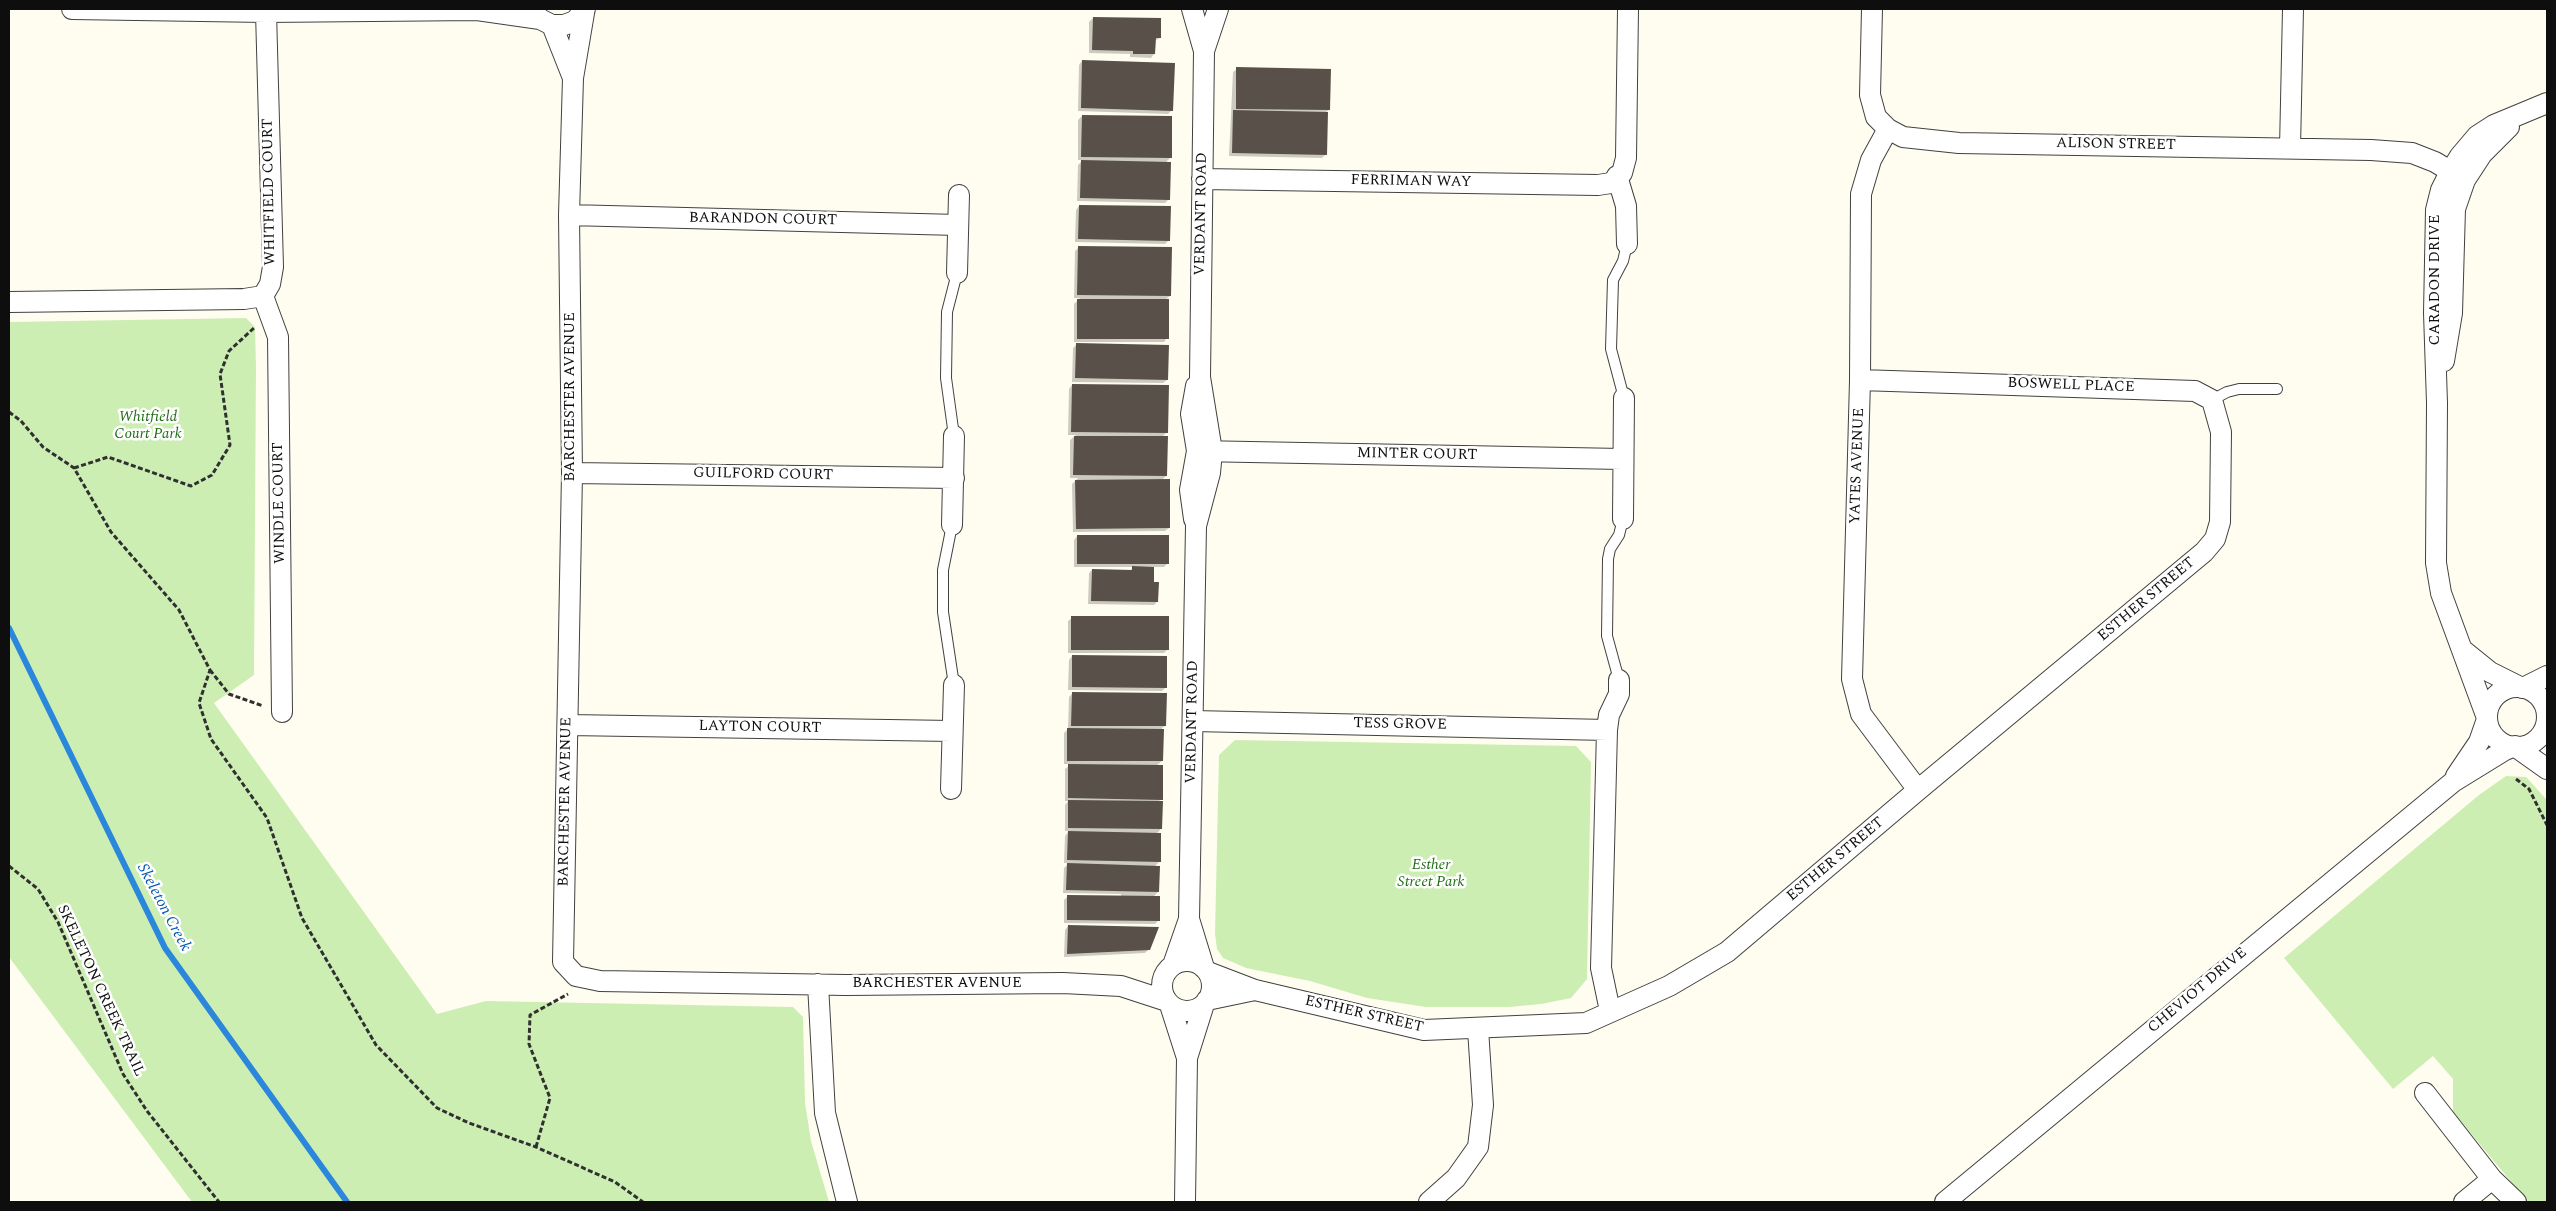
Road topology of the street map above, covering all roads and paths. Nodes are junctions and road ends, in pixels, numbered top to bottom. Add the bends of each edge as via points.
1 (72, 9) edge
2 (478, 9) edge
3 (1192, 9) edge
4 (1218, 9) edge
5 (1628, 9) edge
6 (1872, 9) edge
7 (2293, 9) edge
8 (585, 11) edge
9 (266, 12) junction
10 (541, 17) edge
11 (1204, 51) junction
12 (573, 78) junction
13 (2547, 103) edge
14 (1888, 129) junction
15 (2290, 148) junction
16 (1618, 176) junction
17 (2457, 176) junction
18 (1202, 179) junction
19 (959, 195) dead end
20 (569, 215) junction
21 (958, 225) junction
22 (1627, 244) joint
23 (957, 273) joint
24 (263, 296) junction
25 (9, 302) edge
26 (270, 316) junction
27 (1860, 380) junction
28 (2277, 389) dead end
29 (1624, 398) joint
30 (2212, 400) junction
31 (9, 412) edge
32 (954, 436) joint
33 (1205, 451) junction
34 (1622, 459) junction
35 (74, 468) junction
36 (572, 473) junction
37 (954, 478) junction
38 (1623, 519) joint
39 (952, 525) joint
40 (2459, 646) junction
41 (210, 670) junction
42 (2547, 676) edge
43 (1619, 680) joint
44 (954, 685) joint
45 (2523, 688) junction
46 (282, 712) joint
47 (2547, 714) edge
48 (2487, 718) junction
49 (1193, 721) junction
50 (568, 725) junction
51 (1607, 730) junction
52 (952, 731) junction
53 (2515, 747) junction
54 (2547, 769) edge
55 (2516, 779) dead end
56 (2452, 782) junction
57 (951, 789) dead end
58 (1918, 790) junction
59 (2547, 825) edge
60 (9, 866) edge
61 (1189, 919) junction
62 (1171, 967) junction
63 (1206, 970) junction
64 (581, 977) junction
65 (818, 984) junction
66 (1121, 986) junction
67 (1255, 990) junction
68 (1206, 1002) junction
69 (1169, 1003) junction
70 (1610, 1011) junction
71 (1478, 1029) junction
72 (1187, 1058) junction
73 (2425, 1093) dead end
74 (536, 1147) junction
75 (2492, 1179) junction
76 (219, 1202) edge
77 (643, 1202) edge
78 (847, 1202) edge
79 (1185, 1202) edge
80 (1429, 1202) edge
81 (1945, 1202) edge
82 (2464, 1202) edge
83 (2516, 1202) edge

1 - 9 street
2 - 9 street
2 - 10 street
3 - 11 street, VERDANT ROAD
4 - 11 street, VERDANT ROAD
5 - 16 street via 1626,158
6 - 14 street via 1870,95 1876,117
7 - 15 street
8 - 10 street via 570,23
8 - 12 street, BARCHESTER AVENUE
9 - 24 street, WHITFIELD COURT via 273,266 270,284
10 - 12 street, BARCHESTER AVENUE
11 - 18 street, VERDANT ROAD
12 - 20 street, BARCHESTER AVENUE
13 - 17 street, CARADON DRIVE via 2494,125 2477,136 2460,156
14 - 15 street, ALISON STREET via 1902,137 1959,143
14 - 27 street, YATES AVENUE via 1871,160 1861,194
15 - 17 street, ALISON STREET via 2412,154 2435,162
16 - 18 street, FERRIMAN WAY via 1598,185
16 - 22 street via 1626,206
17 - 40 street, CARADON DRIVE via 2441,190 2436,210 2434,313 2436,563 2441,593
18 - 33 street, VERDANT ROAD via 1200,377
19 - 21 street
20 - 21 street, BARANDON COURT
20 - 36 street, BARCHESTER AVENUE
21 - 23 street
22 - 29 lane via 1624,261 1613,280 1611,349
23 - 32 lane via 947,312 946,378
24 - 25 street via 244,299
24 - 26 street, WINDLE COURT
26 - 35 path via 247,332 229,351 220,374 230,445 212,475 192,486 108,457
26 - 46 street, WINDLE COURT via 278,337
27 - 30 street, BOSWELL PLACE via 2176,388 2195,391
27 - 58 street, YATES AVENUE via 1852,679 1861,714
28 - 30 lane via 2239,389
29 - 34 street
30 - 58 street, ESTHER STREET via 2221,432 2220,522 2215,540
31 - 35 path via 22,421 43,447
32 - 37 street
33 - 34 street, MINTER COURT
33 - 49 street, VERDANT ROAD via 1210,473 1196,526
34 - 38 street
35 - 41 path via 110,532 179,610
36 - 37 street, GUILFORD COURT
36 - 50 street, BARCHESTER AVENUE
37 - 39 street
38 - 43 lane via 1619,535 1610,549 1607,596 1607,636
39 - 44 lane via 943,570 943,612
40 - 45 street via 2483,667
40 - 48 street, CARADON DRIVE
41 - 46 path via 229,694
41 - 74 path via 199,703 210,739 267,818 302,918 376,1044 437,1108
42 - 45 street
43 - 51 street via 1619,694
44 - 52 street
45 - 47 street via 2538,696
45 - 48 street via 2511,688 2495,696
47 - 53 street via 2544,729 2537,739
48 - 53 street via 2497,739
48 - 56 street, CHEVIOT DRIVE via 2479,742
49 - 51 street, TESS GROVE
49 - 61 street, VERDANT ROAD
50 - 52 street, LAYTON COURT
50 - 64 street, BARCHESTER AVENUE via 563,962
51 - 70 street via 1601,968
52 - 57 street
53 - 54 street
53 - 56 street, CHEVIOT DRIVE
55 - 59 path via 2529,789
56 - 81 street, CHEVIOT DRIVE
58 - 70 street, ESTHER STREET via 1728,952 1669,986
60 - 76 path, SKELETON CREEK TRAIL via 38,889 58,922 123,1074 147,1111
61 - 62 street, VERDANT ROAD
61 - 63 street, VERDANT ROAD
62 - 63 street via 1189,961
62 - 66 street, BARCHESTER AVENUE
62 - 69 street via 1162,985
63 - 67 street, ESTHER STREET
63 - 68 street via 1212,986
64 - 65 street, BARCHESTER AVENUE via 600,981
64 - 74 path via 575,990 530,1015 529,1044 550,1098
65 - 66 street, BARCHESTER AVENUE via 1063,983
65 - 78 street via 825,1113 832,1152
66 - 69 street, BARCHESTER AVENUE
67 - 68 street, ESTHER STREET
67 - 71 street, ESTHER STREET via 1424,1030
68 - 69 street via 1187,1011
68 - 72 street
69 - 72 street
70 - 71 street, ESTHER STREET via 1586,1023
71 - 80 street via 1483,1105 1478,1146 1456,1178
72 - 79 street
73 - 75 street
74 - 77 path via 615,1182
75 - 82 street
75 - 83 street

